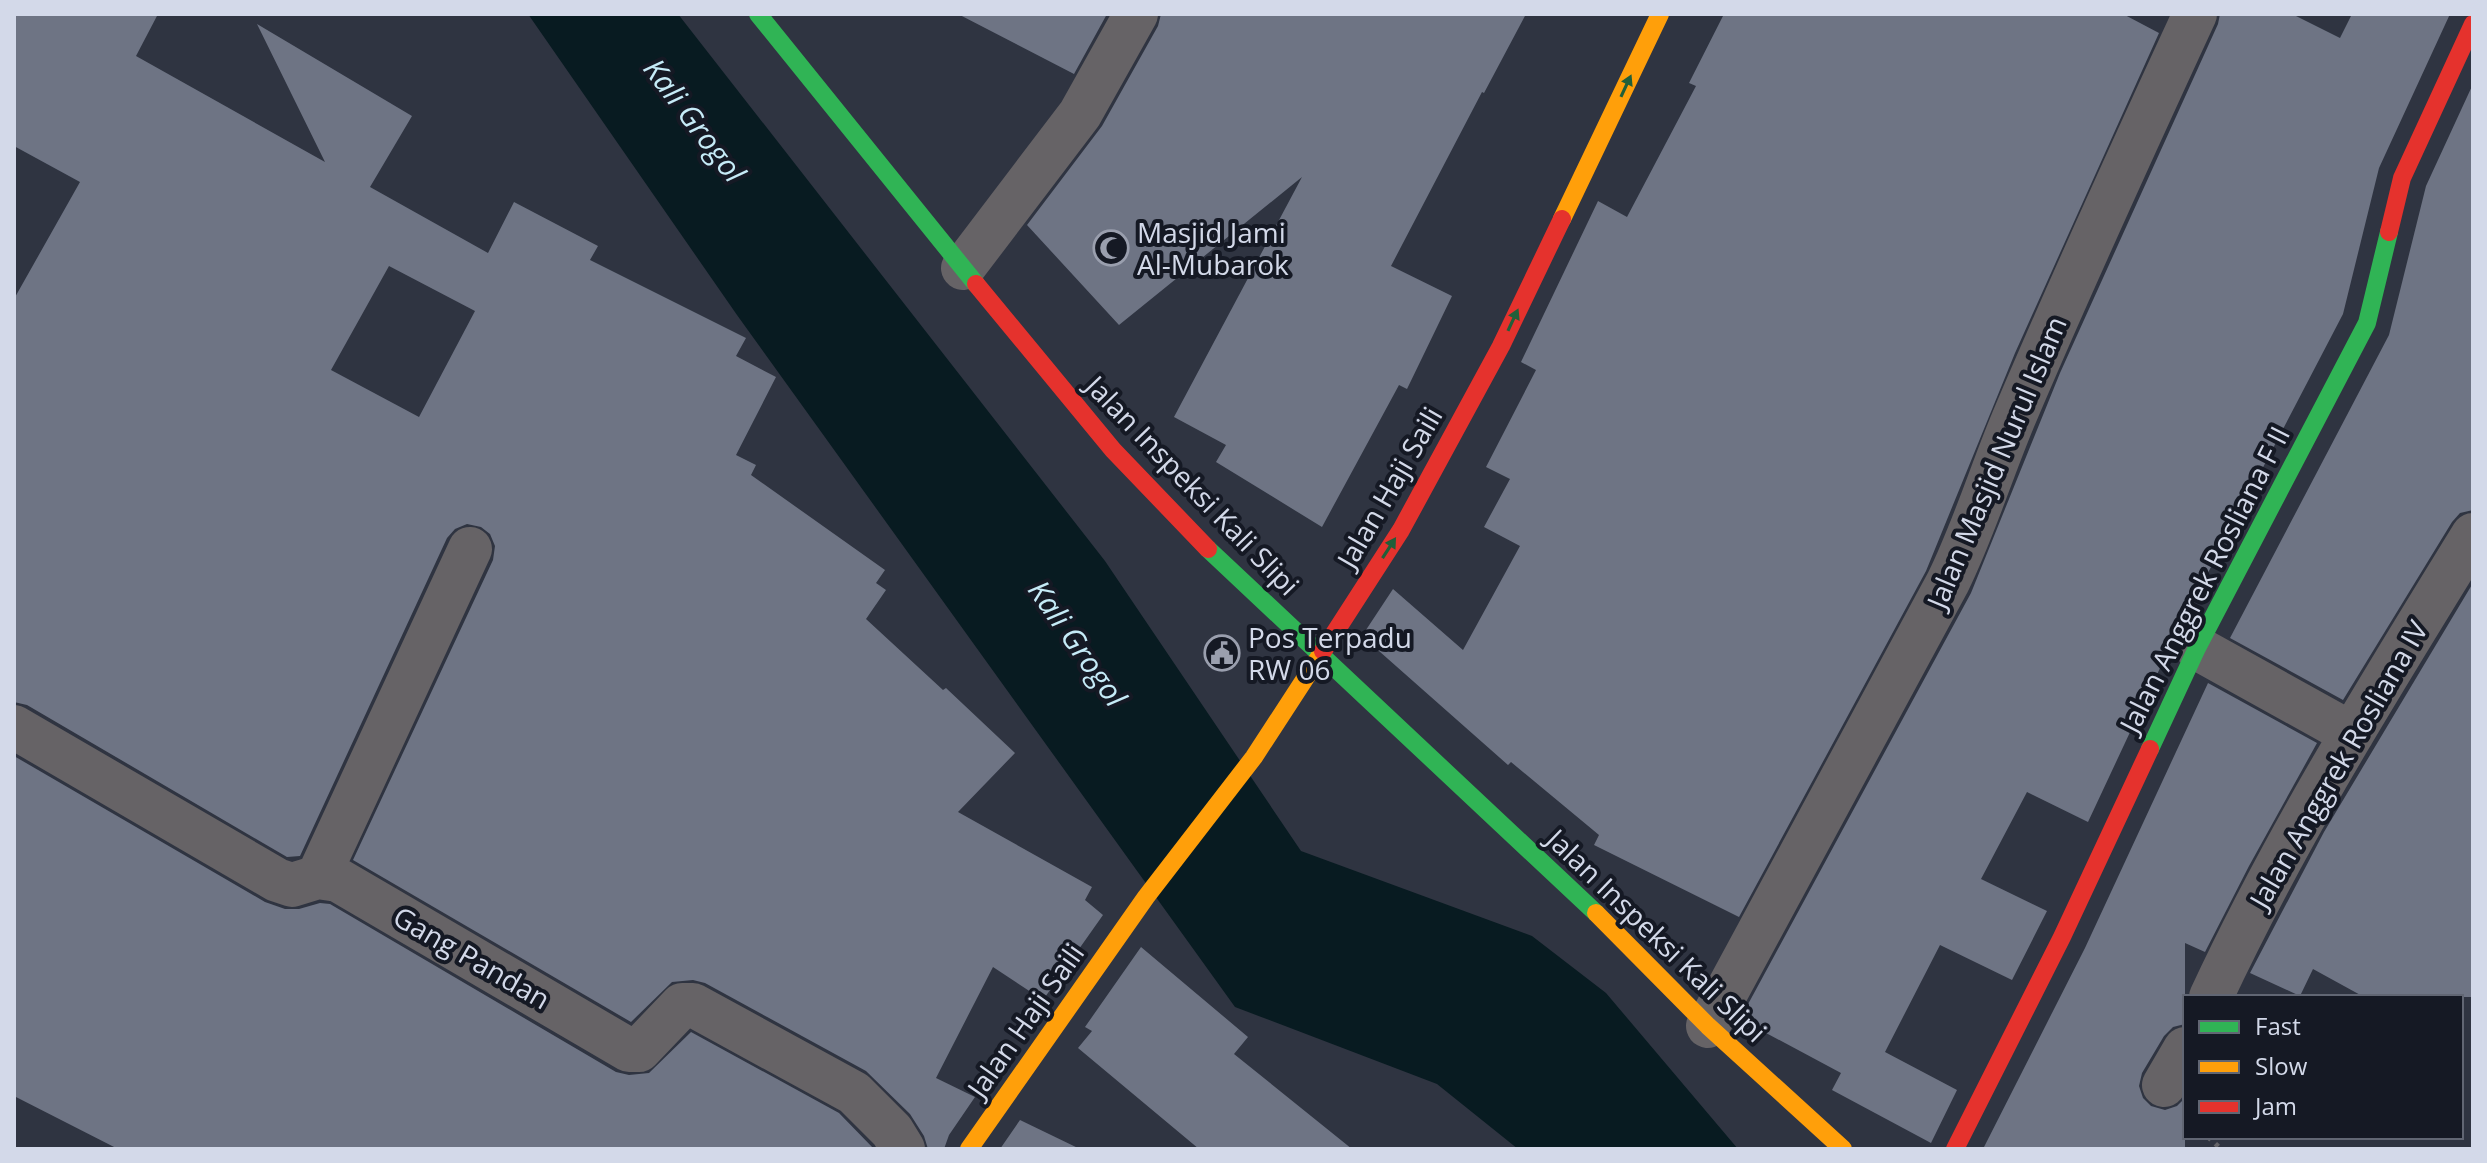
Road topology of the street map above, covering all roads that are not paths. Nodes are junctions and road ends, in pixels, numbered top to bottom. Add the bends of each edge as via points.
1 (758, 14) edge
2 (1136, 14) edge
3 (1660, 14) edge
4 (2195, 14) edge
5 (2473, 24) edge
6 (963, 268) junction
7 (2473, 535) edge
8 (470, 549) dead end
9 (2197, 648) junction
10 (1321, 654) junction
11 (14, 727) edge
12 (2352, 734) junction
13 (318, 877) junction
14 (2212, 995) edge
15 (1708, 1026) junction
16 (903, 1149) edge
17 (969, 1149) edge
18 (1843, 1149) edge
19 (1955, 1149) edge

1 - 6 street, Jalan Inspeksi Kali Slipi
2 - 6 street via 1080,114
10 -> 3 street, Jalan Haji Saili via 1401,530 1501,346
4 - 15 street, Jalan Masjid Nurul Islam via 2014,417 1961,556
5 - 9 street, Jalan Anggrek Rosliana F II via 2402,178 2367,323
6 - 10 street, Jalan Inspeksi Kali Slipi via 1113,450 1202,543
7 - 12 street, Jalan Anggrek Rosliana IV
8 - 13 street
9 - 12 street
9 - 19 street, Jalan Anggrek Rosliana F II via 2062,937
10 - 15 street, Jalan Inspeksi Kali Slipi via 1610,926
10 - 17 street, Jalan Haji Saili
11 - 13 street, Gang Pandan via 277,880 292,885
12 - 14 street, Jalan Anggrek Rosliana IV via 2246,922
13 - 16 street, Gang Pandan via 338,880 629,1050 639,1050 682,1005 693,1005 854,1093
15 - 18 street, Jalan Inspeksi Kali Slipi

